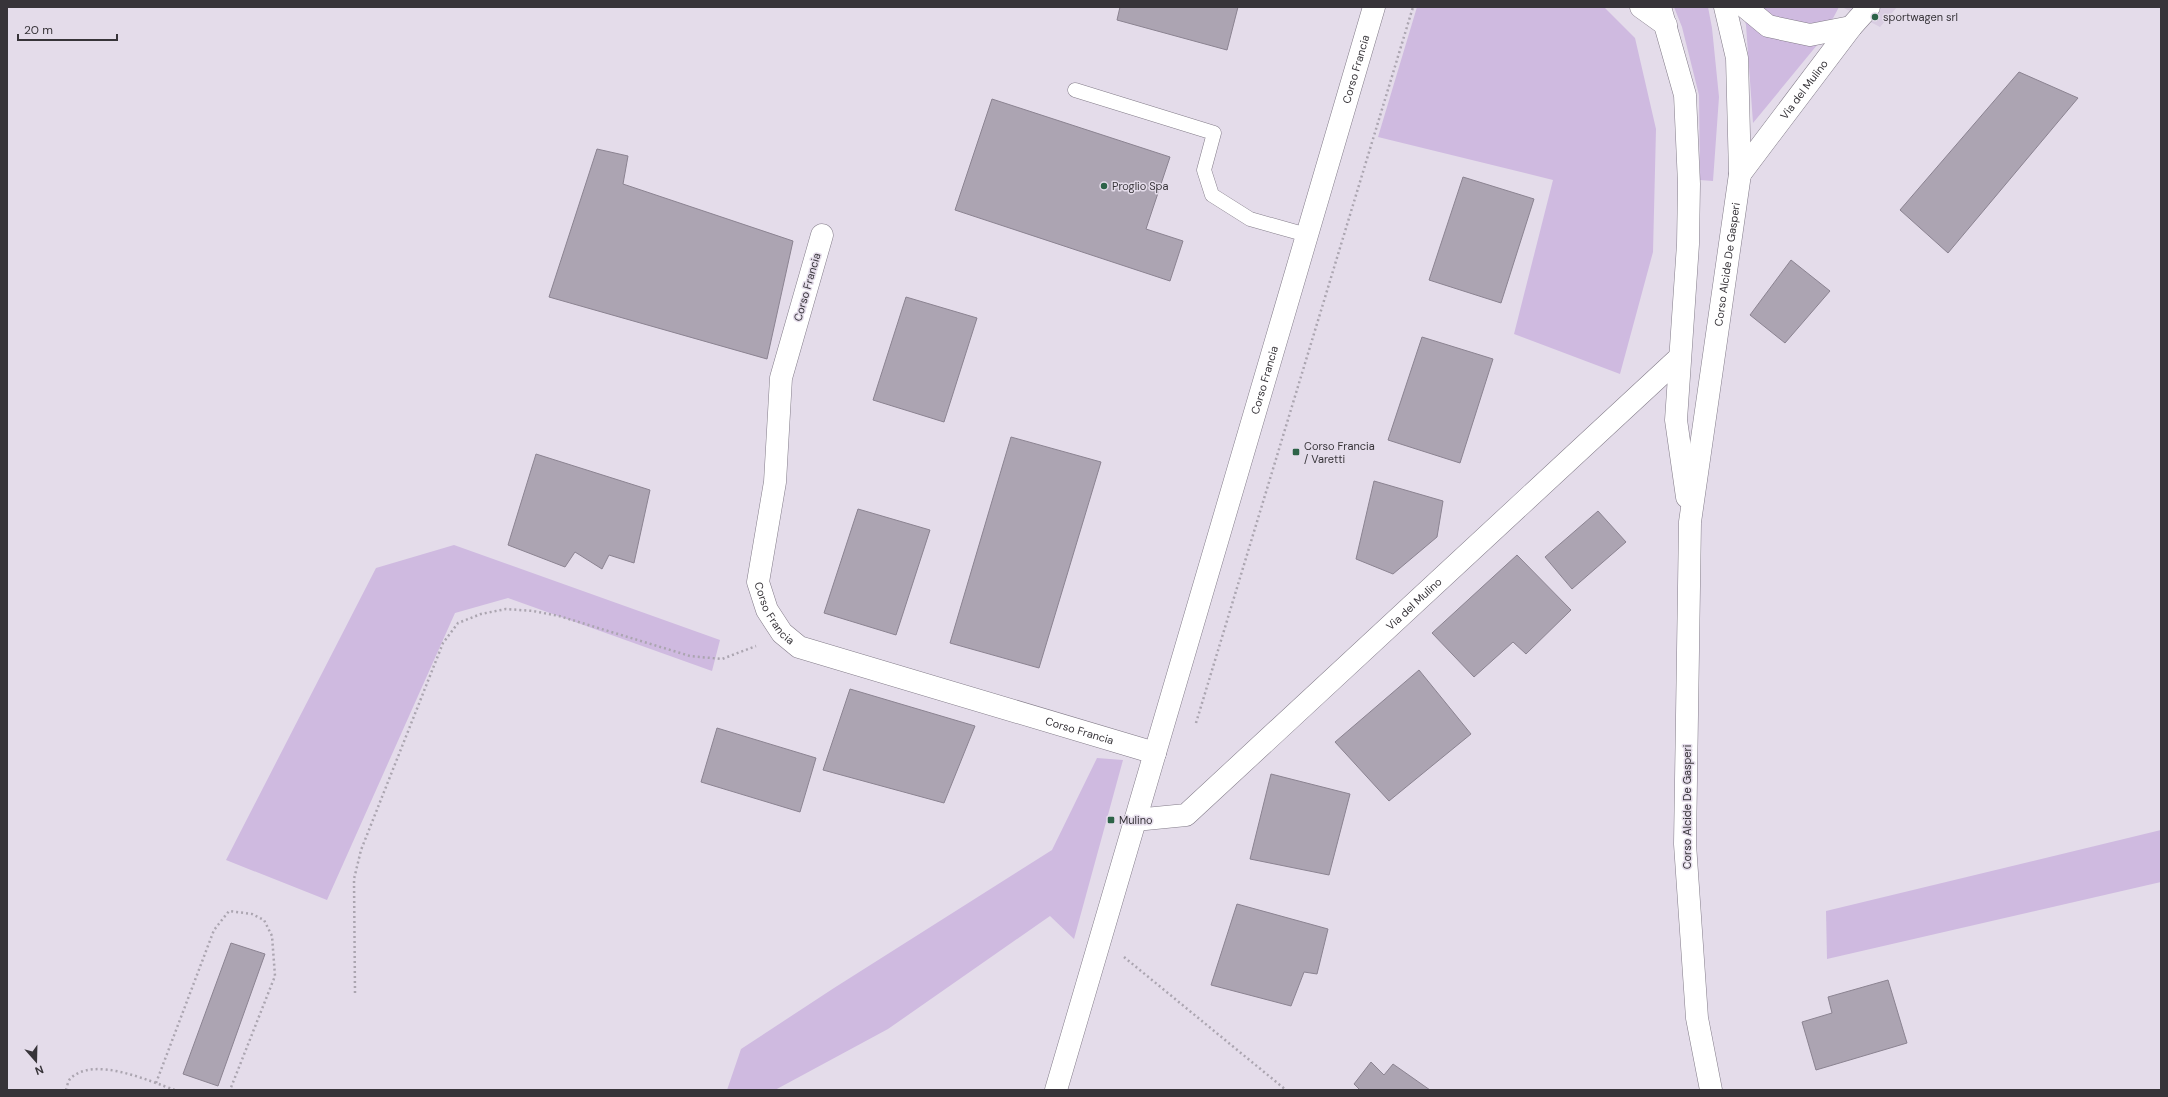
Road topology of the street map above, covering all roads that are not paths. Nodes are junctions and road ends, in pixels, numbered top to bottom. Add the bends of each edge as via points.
1 (1641, 7) edge
2 (1725, 7) edge
3 (1745, 7) edge
4 (1375, 8) edge
5 (1861, 14) edge
6 (1663, 16) edge
7 (1075, 90) dead end
8 (1740, 174) junction
9 (822, 235) dead end
10 (1307, 235) junction
11 (1679, 358) junction
12 (1690, 522) junction
13 (1155, 753) junction
14 (1135, 820) junction
15 (1056, 1090) edge
16 (1711, 1090) edge

1 - 6 main road
2 - 8 main road, Corso Alcide De Gasperi via 1737,58
3 - 5 main road via 1768,26 1810,35
4 - 10 main road, Corso Francia
5 - 8 main road, Via del Mulino
6 - 11 main road, Corso Alcide De Gasperi via 1685,95 1688,154 1688,244
7 - 10 lane via 1214,132 1204,170 1212,195 1250,219
8 - 12 main road, Corso Alcide De Gasperi
9 - 13 main road, Corso Francia via 782,378 775,482 758,582 766,610 782,633 800,647
10 - 13 main road, Corso Francia
11 - 12 main road, Corso Alcide De Gasperi via 1676,420
11 - 14 main road, Via del Mulino via 1186,815
12 - 16 main road, Corso Alcide De Gasperi via 1685,844 1697,1018
13 - 14 main road, Corso Francia
14 - 15 main road, Corso Francia

